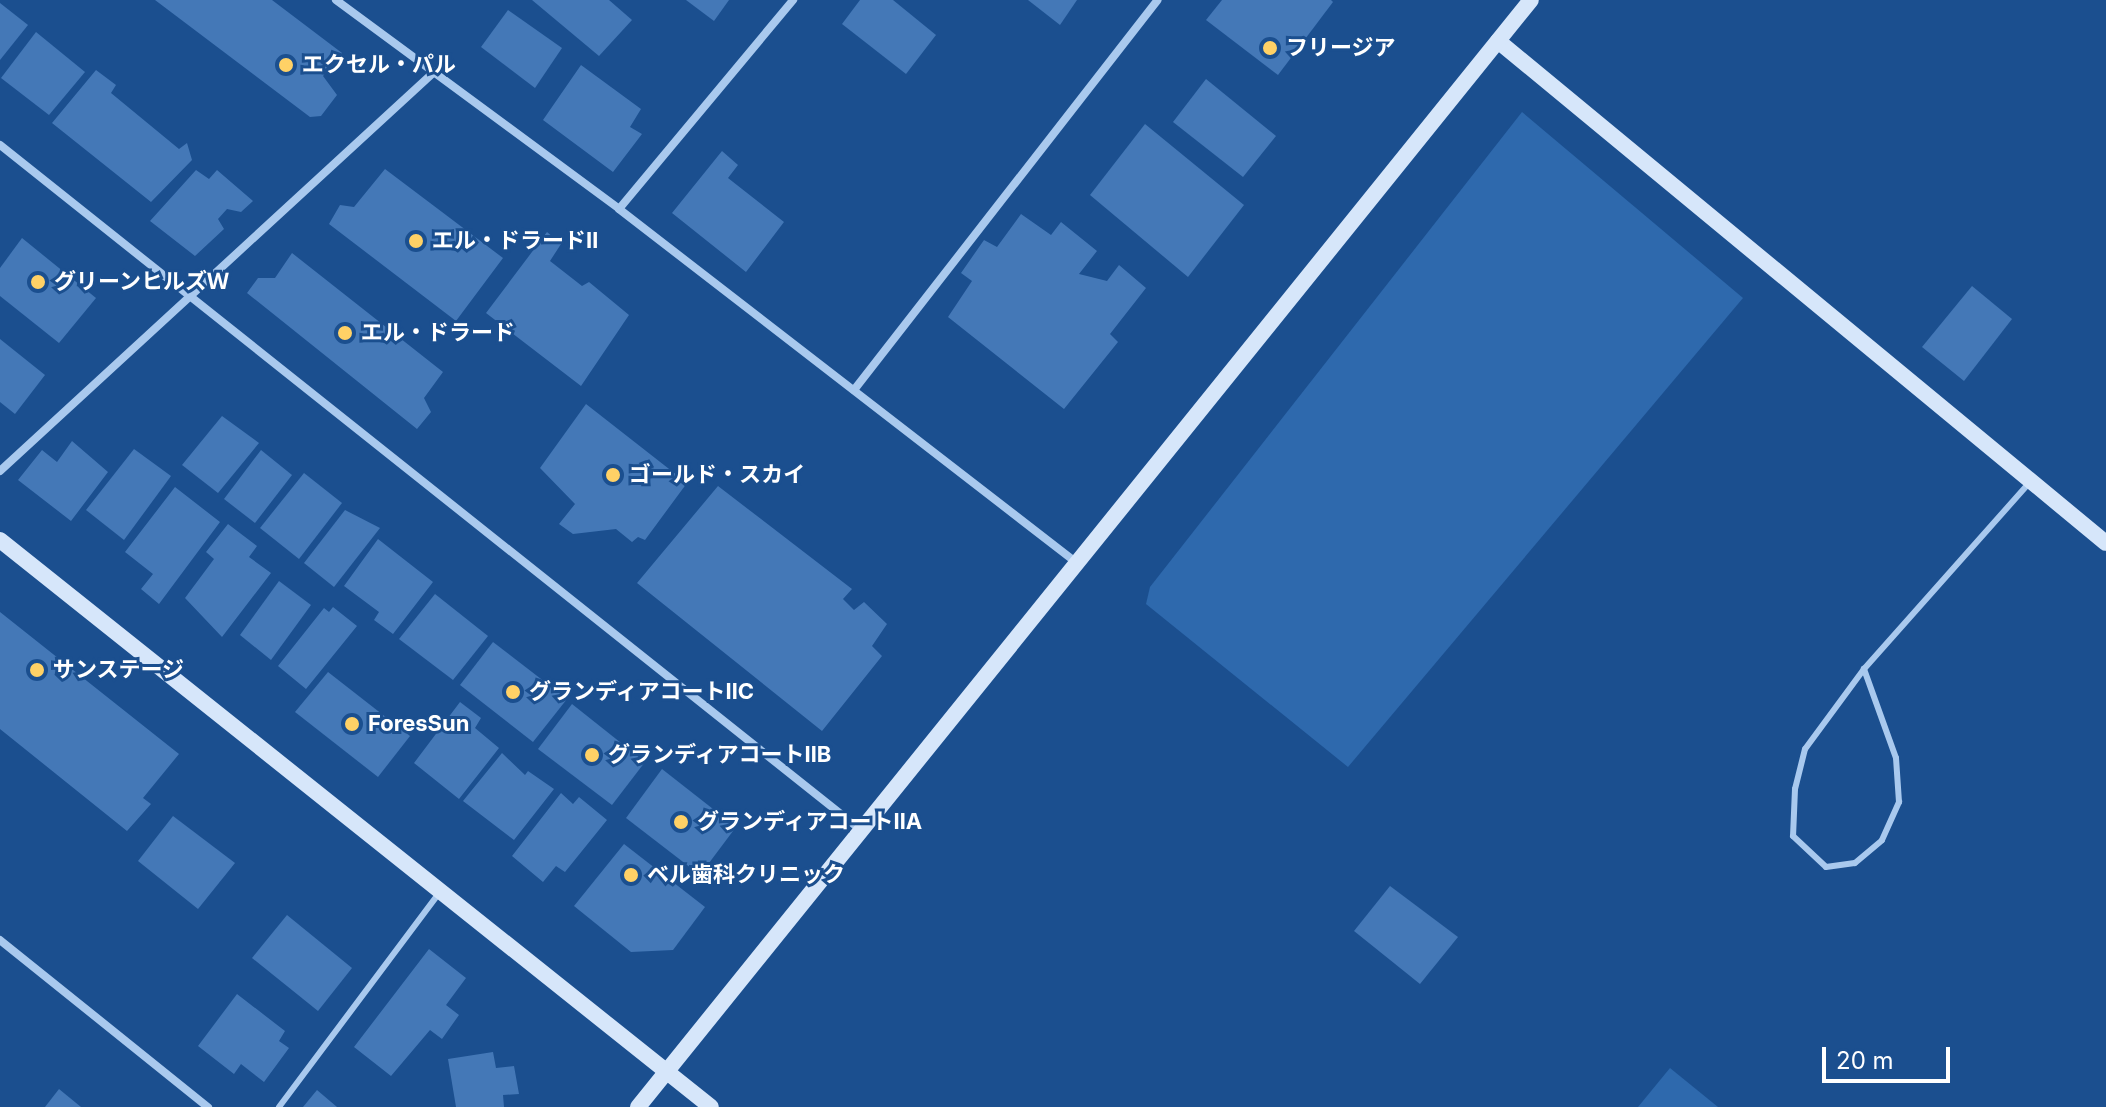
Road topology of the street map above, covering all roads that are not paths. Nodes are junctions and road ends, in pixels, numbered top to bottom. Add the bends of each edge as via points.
1 (336, 0) edge
2 (793, 0) edge
3 (1158, 0) edge
4 (1531, 0) edge
5 (1498, 41) junction
6 (434, 72) junction
7 (0, 145) edge
8 (619, 209) junction
9 (194, 294) junction
10 (854, 390) junction
11 (0, 471) edge
12 (2032, 480) junction
13 (0, 540) edge
14 (2106, 543) edge
15 (1077, 563) junction
16 (1864, 669) junction
17 (861, 830) junction
18 (441, 891) junction
19 (0, 940) edge
20 (667, 1070) junction
21 (208, 1107) edge
22 (279, 1107) edge
23 (638, 1107) edge
24 (711, 1107) edge

1 - 6 street
2 - 8 street
3 - 10 street
4 - 5 street
5 - 12 street
5 - 15 street
6 - 8 street
6 - 9 street
7 - 9 street
8 - 10 street
9 - 11 street
9 - 17 street
10 - 15 street
12 - 14 street
12 - 16 lane
13 - 18 street
15 - 17 street
16 - 16 lane via 1896,758 1899,802 1882,840 1855,863 1826,867 1793,836 1795,789 1805,749
17 - 20 street
18 - 20 street
18 - 22 lane
19 - 21 street
20 - 23 street
20 - 24 street

